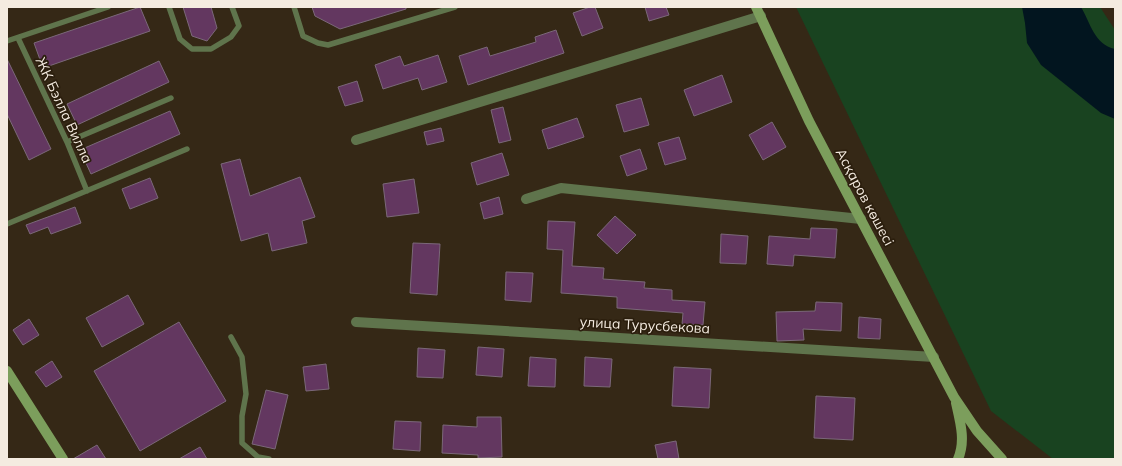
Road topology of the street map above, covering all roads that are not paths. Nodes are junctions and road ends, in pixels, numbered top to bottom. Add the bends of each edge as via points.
1 (108, 7) edge
2 (169, 7) edge
3 (232, 7) edge
4 (294, 7) edge
5 (455, 7) edge
6 (758, 11) edge
7 (18, 38) junction
8 (7, 41) edge
9 (171, 98) dead end
10 (356, 140) dead end
11 (67, 142) junction
12 (187, 149) dead end
13 (87, 191) junction
14 (526, 199) dead end
15 (861, 219) junction
16 (7, 224) edge
17 (356, 322) dead end
18 (231, 337) dead end
19 (934, 357) junction
20 (7, 371) edge
21 (954, 397) junction
22 (63, 459) edge
23 (269, 459) edge
24 (958, 459) edge
25 (1002, 459) edge

1 - 7 lane
2 - 3 lane via 180,39 192,49 211,49 231,37 239,26
4 - 5 lane via 303,36 318,44 328,45
6 - 10 street
6 - 15 street, Асқаров көшесі via 809,121
7 - 8 lane
7 - 11 lane, ЖК Бэлла Вилла
9 - 11 lane
11 - 13 lane, ЖК Бэлла Вилла
12 - 13 lane
13 - 16 lane
14 - 15 street via 561,188
15 - 19 street, Асқаров көшесі
17 - 19 street, улица Турусбекова
18 - 23 lane via 242,357 246,394 242,416 242,442 258,457
19 - 21 street, Асқаров көшесі
20 - 22 street
21 - 24 street via 962,430
21 - 25 street via 977,431

